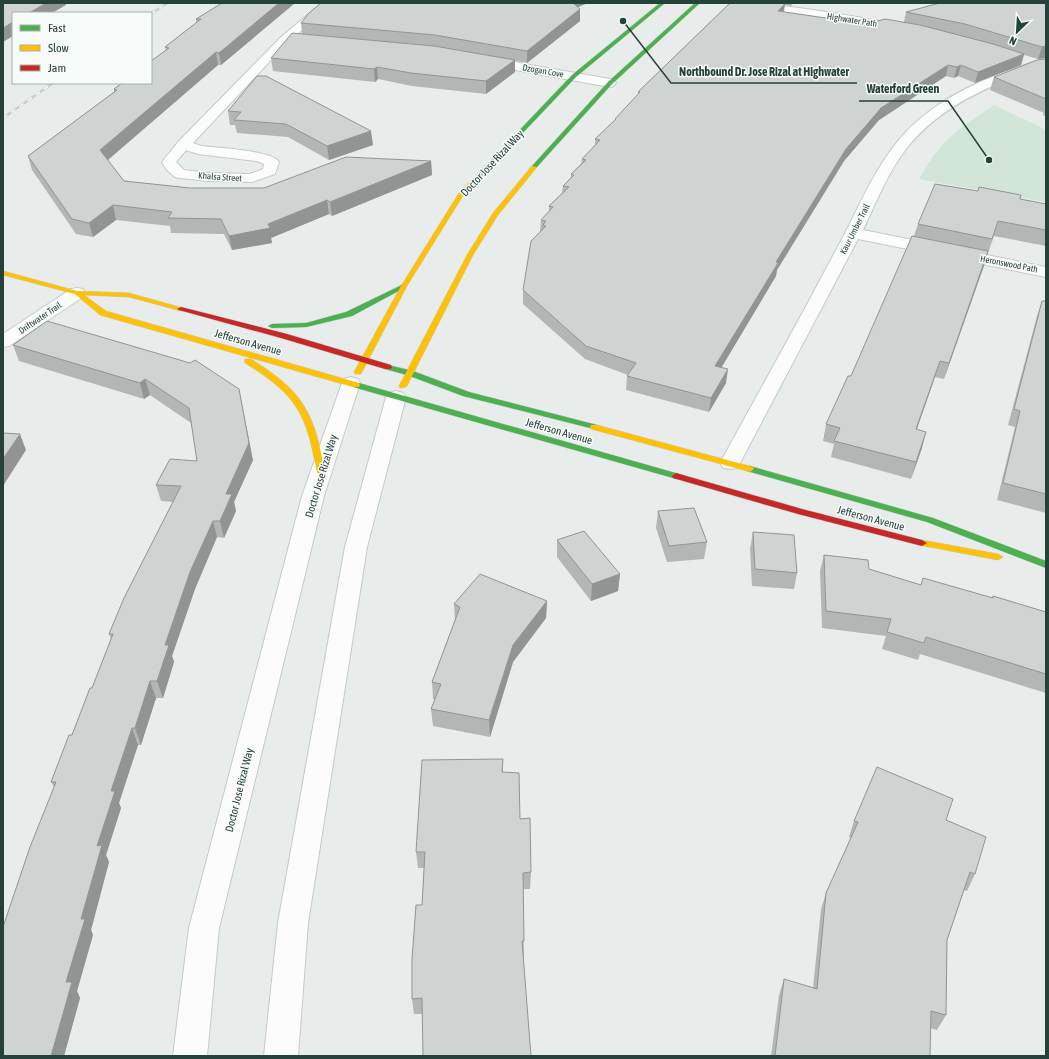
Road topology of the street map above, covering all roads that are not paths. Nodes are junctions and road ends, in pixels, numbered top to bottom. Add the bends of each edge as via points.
1 (329, 3) edge
2 (663, 3) edge
3 (698, 3) edge
4 (733, 3) edge
5 (912, 30) edge
6 (285, 39) junction
7 (299, 40) edge
8 (472, 59) edge
9 (1022, 59) edge
10 (1043, 65) edge
11 (574, 76) junction
12 (610, 83) junction
13 (184, 144) junction
14 (854, 233) junction
15 (1046, 272) edge
16 (3, 273) edge
17 (404, 286) junction
18 (77, 293) junction
19 (244, 326) junction
20 (3, 342) edge
21 (221, 346) junction
22 (365, 360) junction
23 (410, 373) junction
24 (351, 383) junction
25 (396, 397) junction
26 (730, 463) junction
27 (321, 472) junction
28 (1045, 565) edge
29 (190, 1056) edge
30 (281, 1056) edge

1 - 6 street, Khalsa Street
2 - 11 street, Doctor Jose Rizal Way
3 - 12 street
4 - 5 street, Highwater Path
6 - 7 street
6 - 13 street, Khalsa Street
8 - 11 street, Dzogan Cove
9 - 10 street
10 - 14 street, Kaur Umber Trail via 1011,74 968,94 911,135 882,176
11 - 12 street, Dzogan Cove
11 - 17 street, Doctor Jose Rizal Way via 462,193
12 - 23 street via 547,151 495,214 470,255
13 - 13 street, Khalsa Street via 169,162 180,174 252,178 270,171 272,162 260,157 198,150
14 - 15 street, Heronswood Path
14 - 26 street, Kaur Umber Trail
16 - 18 street, Jefferson Avenue
17 - 19 street via 349,314 306,325
17 - 22 street, Doctor Jose Rizal Way
18 - 19 street, Jefferson Avenue via 129,295
18 - 20 street, Driftwater Trail
18 - 21 street, Jefferson Avenue via 103,313
19 - 22 street, Jefferson Avenue
21 - 24 street, Jefferson Avenue
21 - 27 street via 269,373 298,400 311,425
22 - 23 street, Jefferson Avenue
22 - 24 street, Doctor Jose Rizal Way
23 - 25 street
23 - 26 street, Jefferson Avenue via 466,394
24 - 25 street, Jefferson Avenue
24 - 27 street, Doctor Jose Rizal Way
25 - 28 street, Jefferson Avenue via 794,510 924,544
25 - 30 street via 356,547 293,923
26 - 28 street, Jefferson Avenue via 930,520
27 - 29 street, Doctor Jose Rizal Way via 204,928

